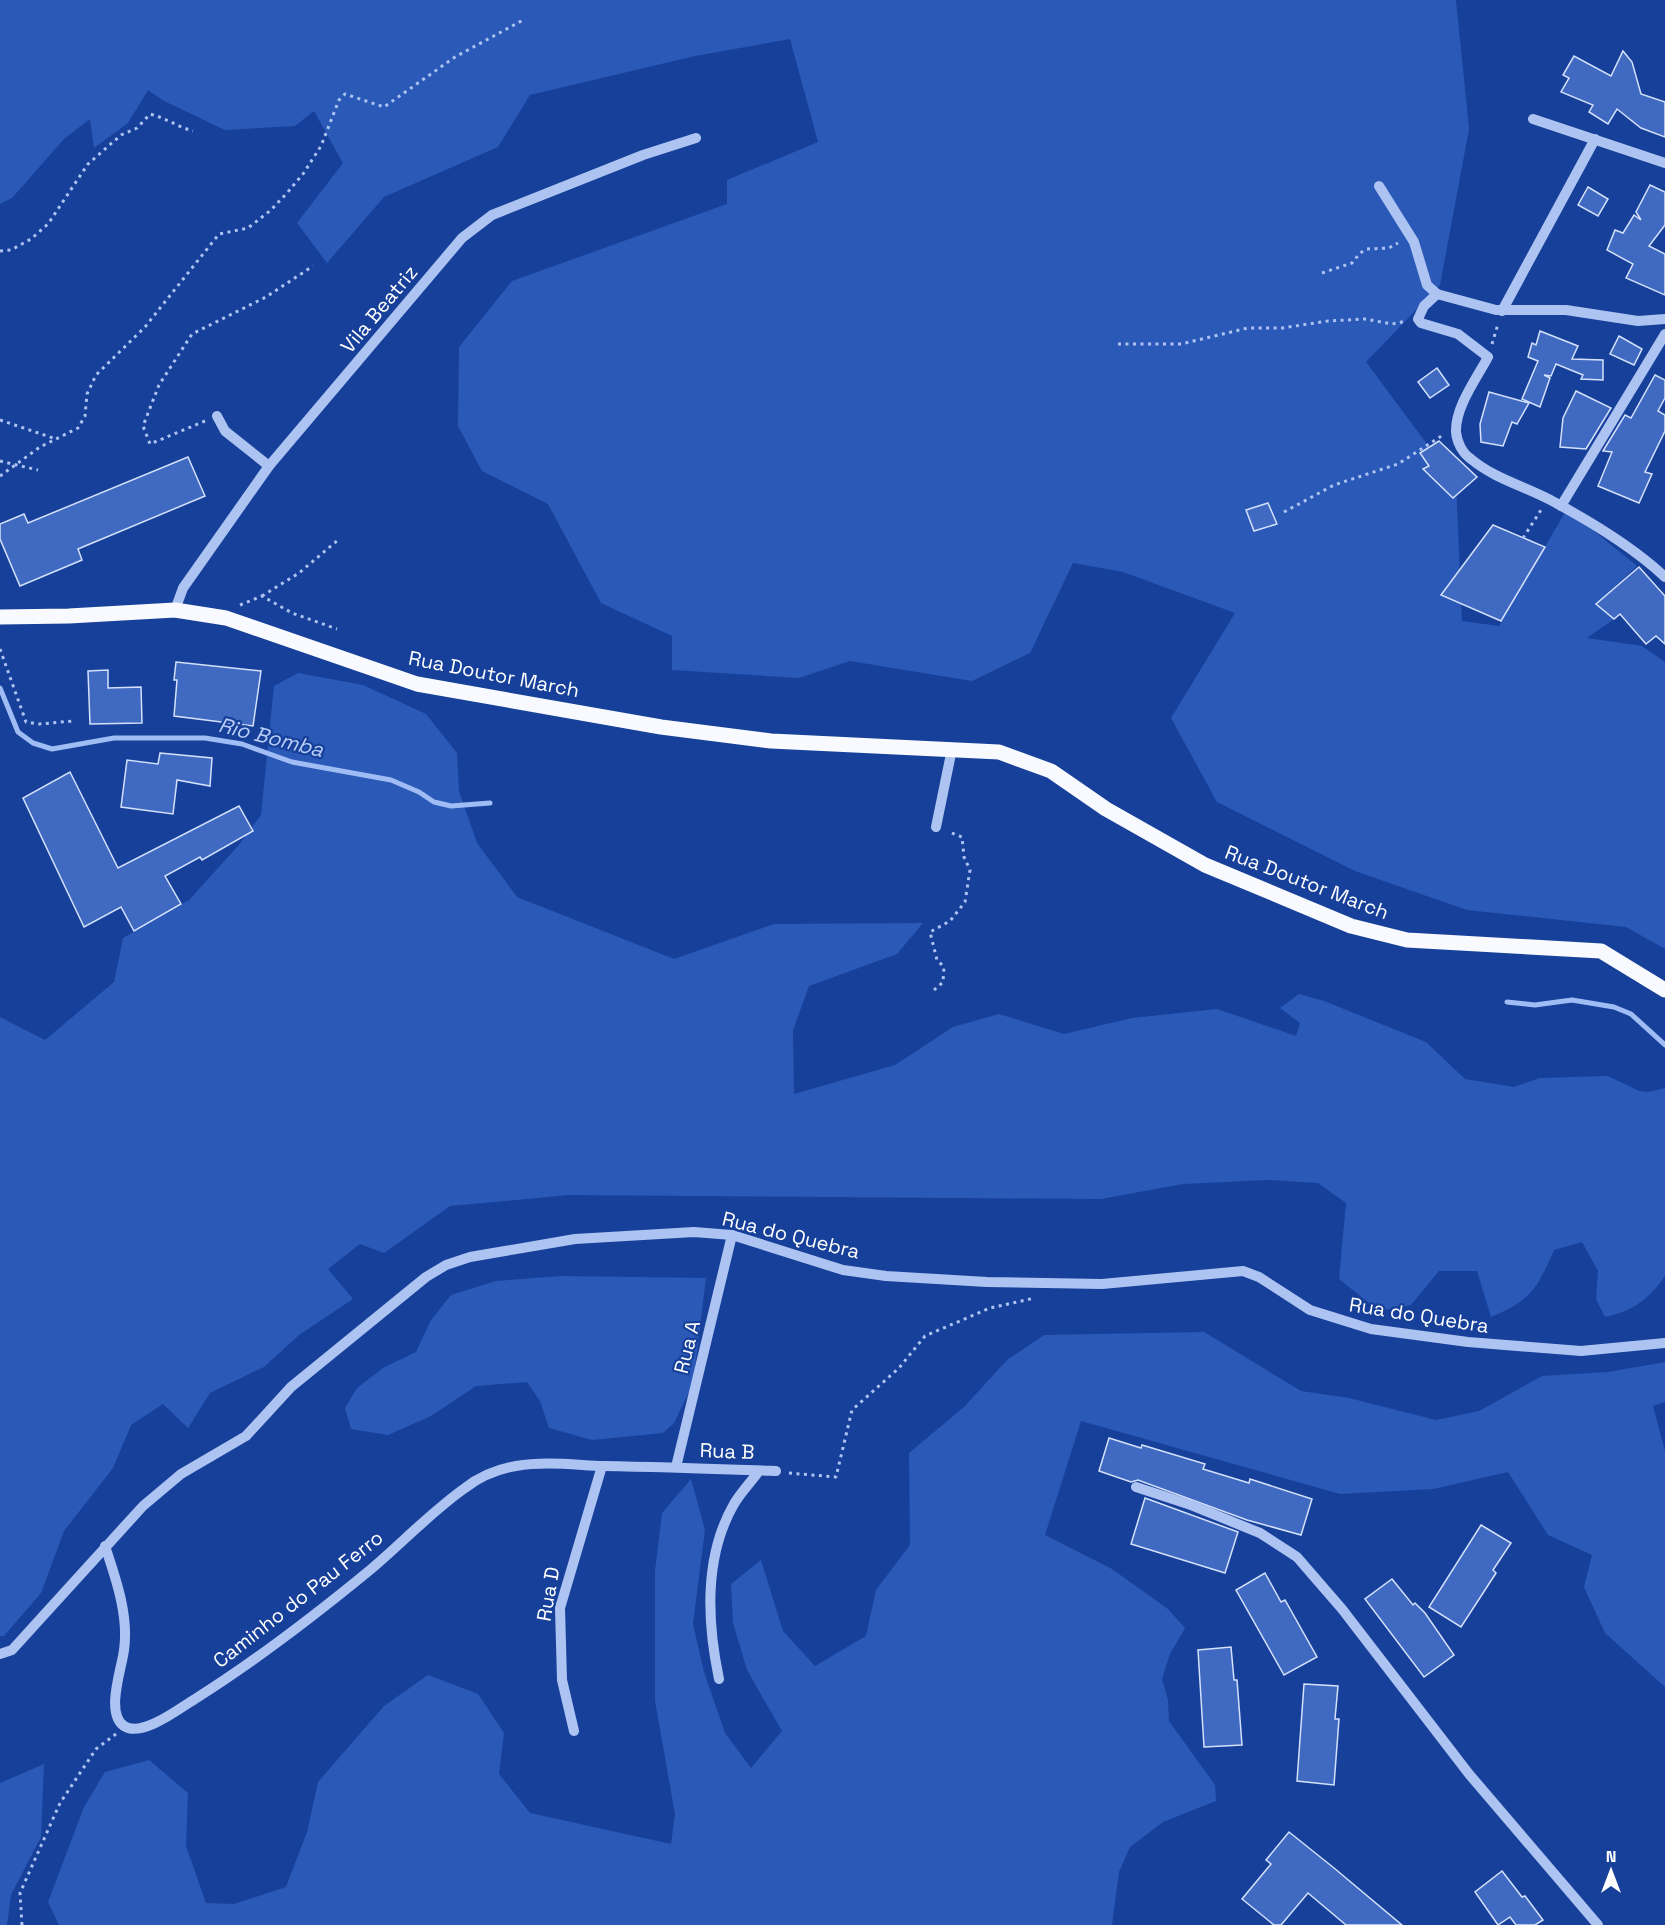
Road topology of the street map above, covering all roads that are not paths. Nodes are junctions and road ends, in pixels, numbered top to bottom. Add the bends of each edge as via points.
1 (1533, 119) dead end
2 (696, 138) dead end
3 (1595, 139) junction
4 (1665, 163) edge
5 (1379, 186) dead end
6 (1437, 294) junction
7 (1502, 310) junction
8 (1665, 319) edge
9 (1665, 334) edge
10 (217, 416) road end
11 (269, 466) junction
12 (1561, 506) junction
13 (1665, 577) edge
14 (175, 610) junction
15 (0, 616) edge
16 (952, 749) junction
17 (936, 827) road end
18 (1665, 990) edge
19 (732, 1235) junction
20 (1665, 1343) edge
21 (602, 1466) junction
22 (676, 1467) junction
23 (759, 1471) junction
24 (776, 1471) road end
25 (1136, 1487) dead end
26 (105, 1546) junction
27 (0, 1654) edge
28 (719, 1679) dead end
29 (574, 1731) dead end
30 (1598, 1925) edge

1 - 3 street
2 - 11 street, Vila Beatriz via 632,159 478,224
3 - 4 street
3 - 7 street
5 - 6 street via 1418,251 1427,285
6 - 7 street
6 - 12 street via 1424,306 1418,319 1425,326 1458,334 1488,357 1457,420 1460,447 1469,458 1508,481
7 - 8 street via 1566,310 1638,321
9 - 12 street
10 - 11 street via 225,431
11 - 14 street, Vila Beatriz via 183,588
12 - 13 street via 1612,537
14 - 15 main road, Rua Doutor March
14 - 16 main road, Rua Doutor March via 226,618 417,684 661,727 771,741
16 - 17 street
16 - 18 main road, Rua Doutor March via 999,752 1051,771 1106,809 1205,865 1351,926 1407,940 1601,951
19 - 20 street, Rua do Quebra via 843,1270 886,1276 1102,1284 1243,1270 1310,1310 1371,1329 1581,1351
19 - 22 street, Rua A
19 - 26 street, Rua do Quebra via 694,1232 575,1239 470,1257 446,1265 291,1387 246,1436 181,1474
21 - 22 street, Caminho do Pau Ferro
21 - 26 street, Caminho do Pau Ferro via 515,1466 486,1475 446,1502 371,1569 251,1664 145,1727 125,1727 118,1720 116,1686 125,1649 124,1620 117,1579
21 - 29 street, Rua D via 560,1608 562,1680
22 - 23 street, Rua B
23 - 24 street, Rua B
23 - 28 street via 734,1504 718,1540 711,1581 713,1651
25 - 30 street via 1260,1533 1296,1557 1342,1609 1469,1774
26 - 27 street, Rua do Quebra via 12,1650

